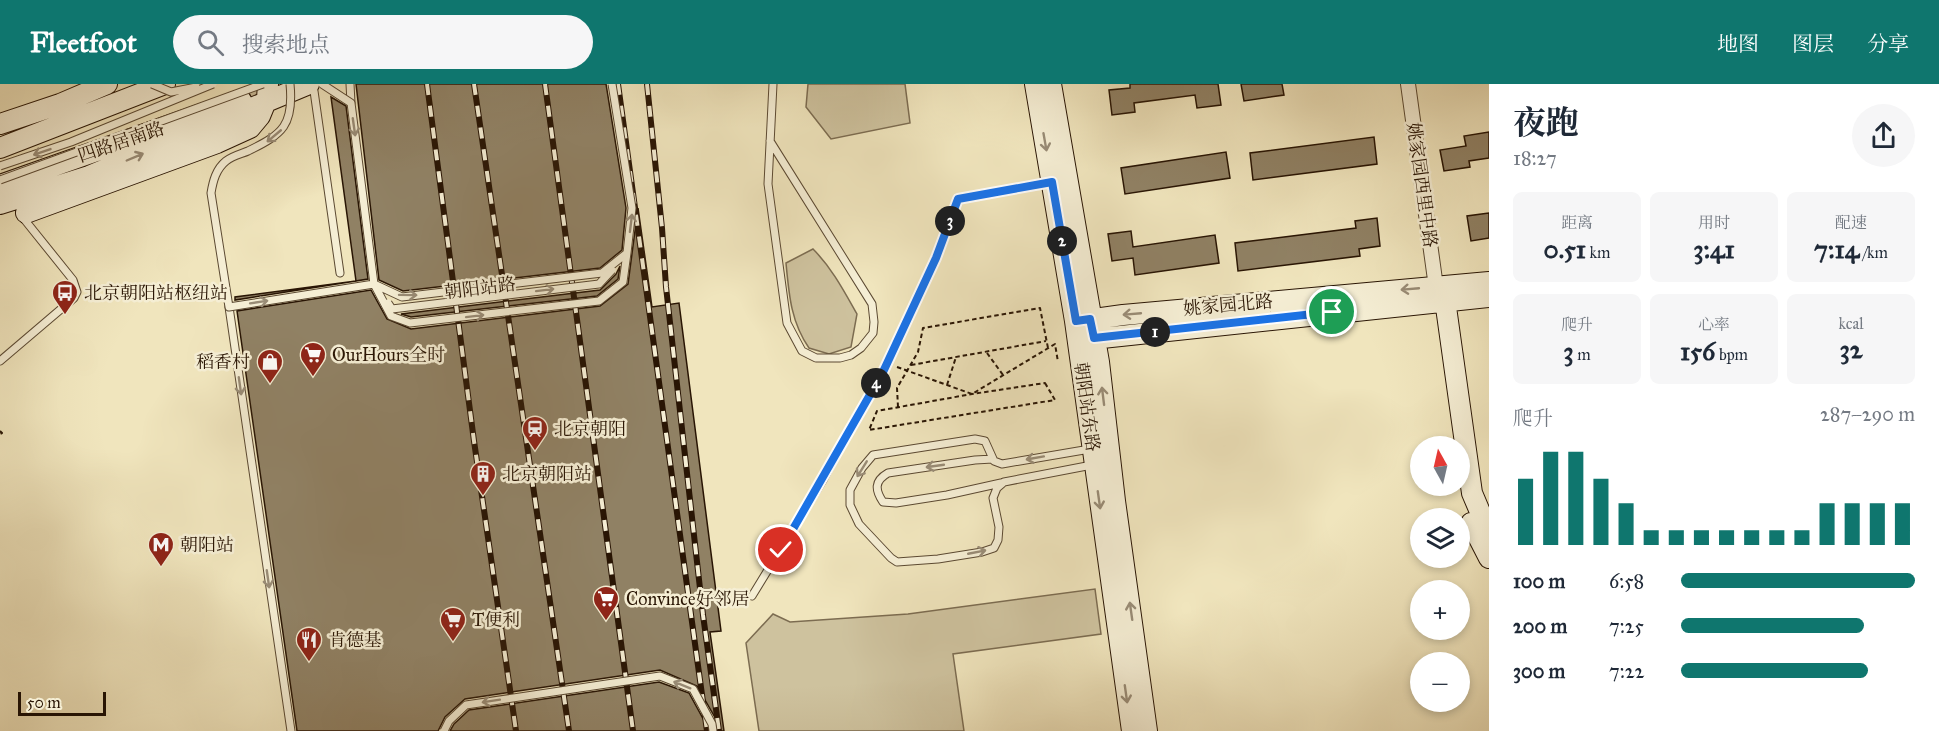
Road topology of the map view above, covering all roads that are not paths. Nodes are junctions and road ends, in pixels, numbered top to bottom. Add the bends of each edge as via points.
1 (107, 84) edge
2 (152, 84) edge
3 (165, 84) edge
4 (266, 84) edge
5 (290, 84) edge
6 (311, 84) edge
7 (322, 84) edge
8 (350, 84) edge
9 (612, 84) edge
10 (772, 84) edge
11 (1035, 84) edge
12 (1051, 84) edge
13 (1408, 84) edge
14 (212, 85) edge
15 (242, 99) tunnel mouth
16 (351, 103) junction
17 (0, 124) edge
18 (770, 141) junction
19 (0, 148) edge
20 (0, 166) edge
21 (0, 180) edge
22 (1052, 182) junction
23 (0, 185) edge
24 (0, 204) edge
25 (26, 213) joint
26 (627, 253) junction
27 (340, 273) dead end
28 (1489, 282) edge
29 (374, 284) junction
30 (1438, 296) junction
31 (1489, 297) edge
32 (229, 307) junction
33 (1084, 330) junction
34 (0, 361) edge
35 (1452, 436) edge
36 (1093, 457) junction
37 (993, 459) junction
38 (1004, 482) junction
39 (1461, 496) edge
40 (1489, 533) edge
41 (1489, 558) edge
42 (752, 596) dead end
43 (291, 731) edge
44 (444, 731) edge
45 (713, 731) edge
46 (1132, 731) edge
47 (1147, 731) edge

1 - 17 main road
2 - 14 lane, bridge via 171,92
3 - 19 main road
4 - 21 lane, bridge
4 - 25 main road via 267,99 250,128
5 -> 32 lane, bridge via 288,122 272,139 226,161 214,177 211,194
24 -> 6 main road via 89,176
6 - 27 lane
7 - 16 lane, bridge
8 - 16 lane
26 -> 9 lane, bridge via 632,208
10 - 18 lane
11 -> 22 main road, 朝阳站东路
12 - 33 main road, 朝阳站东路
13 - 30 street, 姚家园西里中路
14 -> 20 lane, bridge
15 - 23 main road, 四路居南路
16 -> 29 lane, bridge
18 - 18 lane via 768,184 787,323 802,351 816,358 851,355 873,333 872,304
22 - 33 main road, 朝阳站东路
22 - 42 lane via 958,199 936,258 887,364 823,480
25 - 34 lane via 24,219 73,280 77,292
29 -> 26 lane, 朝阳站路, bridge via 402,297 603,273
29 -> 26 lane, bridge via 392,309 599,284
29 -> 26 lane, bridge via 392,316 410,323 599,301 623,282
28 - 30 main road, 姚家园北路
32 -> 29 lane, bridge
30 - 31 main road, 姚家园北路
30 - 33 main road, 姚家园北路
30 - 35 main road, 姚家园西里中路
30 - 40 main road, 姚家园西里中路 via 1472,493
32 -> 43 lane
33 - 36 main road, 朝阳站东路
47 -> 33 main road, 朝阳站东路 via 1099,362
36 -> 37 lane via 1002,464
36 - 38 lane
36 -> 46 main road, 朝阳站东路
37 -> 38 lane via 888,473 877,485 879,495 883,502 896,503
37 -> 38 lane via 985,441 975,439 873,455 850,490 850,505 859,524 897,562 938,559 994,548 999,527 993,498
39 - 41 main road
45 -> 44 lane, bridge via 693,689 660,676 466,705 448,721

